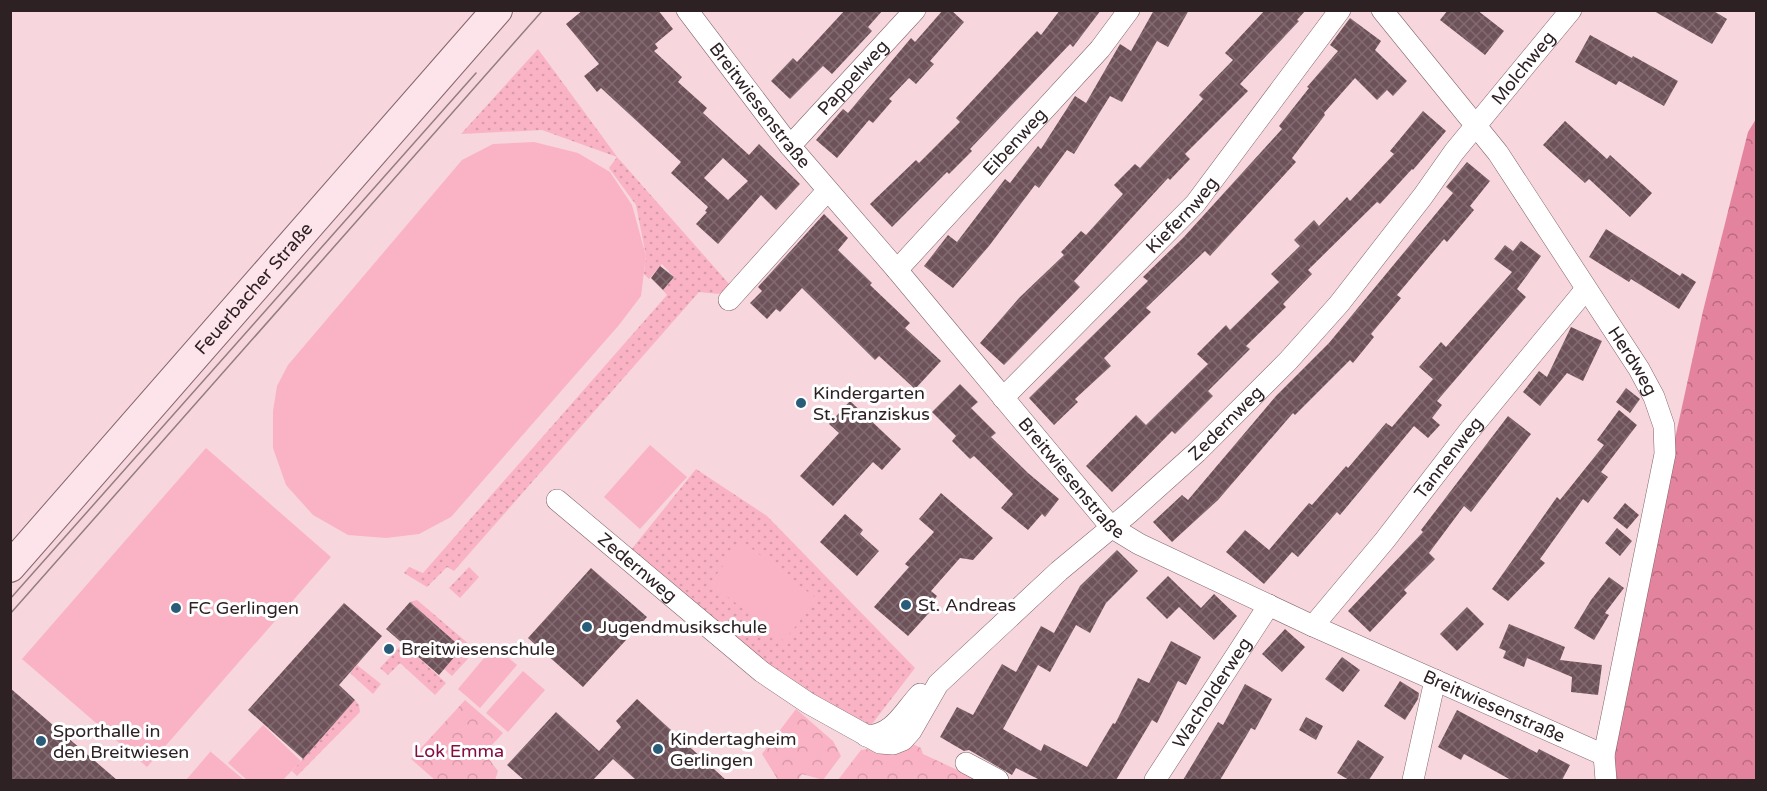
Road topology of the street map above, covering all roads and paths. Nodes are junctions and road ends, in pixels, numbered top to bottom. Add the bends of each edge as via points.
1 (497, 10) edge
2 (915, 10) edge
3 (1129, 10) edge
4 (1340, 10) edge
5 (1382, 10) edge
6 (1571, 10) edge
7 (689, 11) edge
8 (1475, 126) junction
9 (790, 146) junction
10 (827, 191) junction
11 (897, 270) junction
12 (1586, 289) junction
13 (729, 300) dead end
14 (1003, 399) junction
15 (557, 500) dead end
16 (1111, 527) junction
17 (10, 567) edge
18 (1269, 605) junction
19 (1313, 626) junction
20 (1435, 680) junction
21 (1604, 755) junction
22 (966, 763) dead end
23 (998, 780) edge
24 (1155, 780) edge
25 (1413, 780) edge
26 (1606, 780) edge

1 - 17 main road, Feuerbacher Straße
2 - 9 street, Pappelweg
3 - 11 street, Eibenweg via 1100,49
4 - 14 street, Kiefernweg via 1195,204
5 - 8 street, Herdweg
6 - 8 street, Molchweg
7 - 9 street, Breitwiesenstraße
8 - 12 street, Herdweg via 1498,153
8 - 16 street, Zedernweg via 1339,304 1288,361 1197,452
9 - 10 street, Breitwiesenstraße
10 - 11 street, Breitwiesenstraße
10 - 13 street
11 - 14 street, Breitwiesenstraße
12 - 19 street, Tannenweg
12 - 21 street, Herdweg via 1639,369 1664,426 1665,454
14 - 16 street, Breitwiesenstraße
15 - 16 street, Zedernweg via 762,672 866,735 886,731 899,721 925,689 938,684
16 - 18 street, Breitwiesenstraße
18 - 19 street, Breitwiesenstraße
18 - 24 street, Wacholderweg
19 - 20 street, Breitwiesenstraße
20 - 21 street, Breitwiesenstraße
20 - 25 street
21 - 26 street, Herdweg
22 - 23 street

